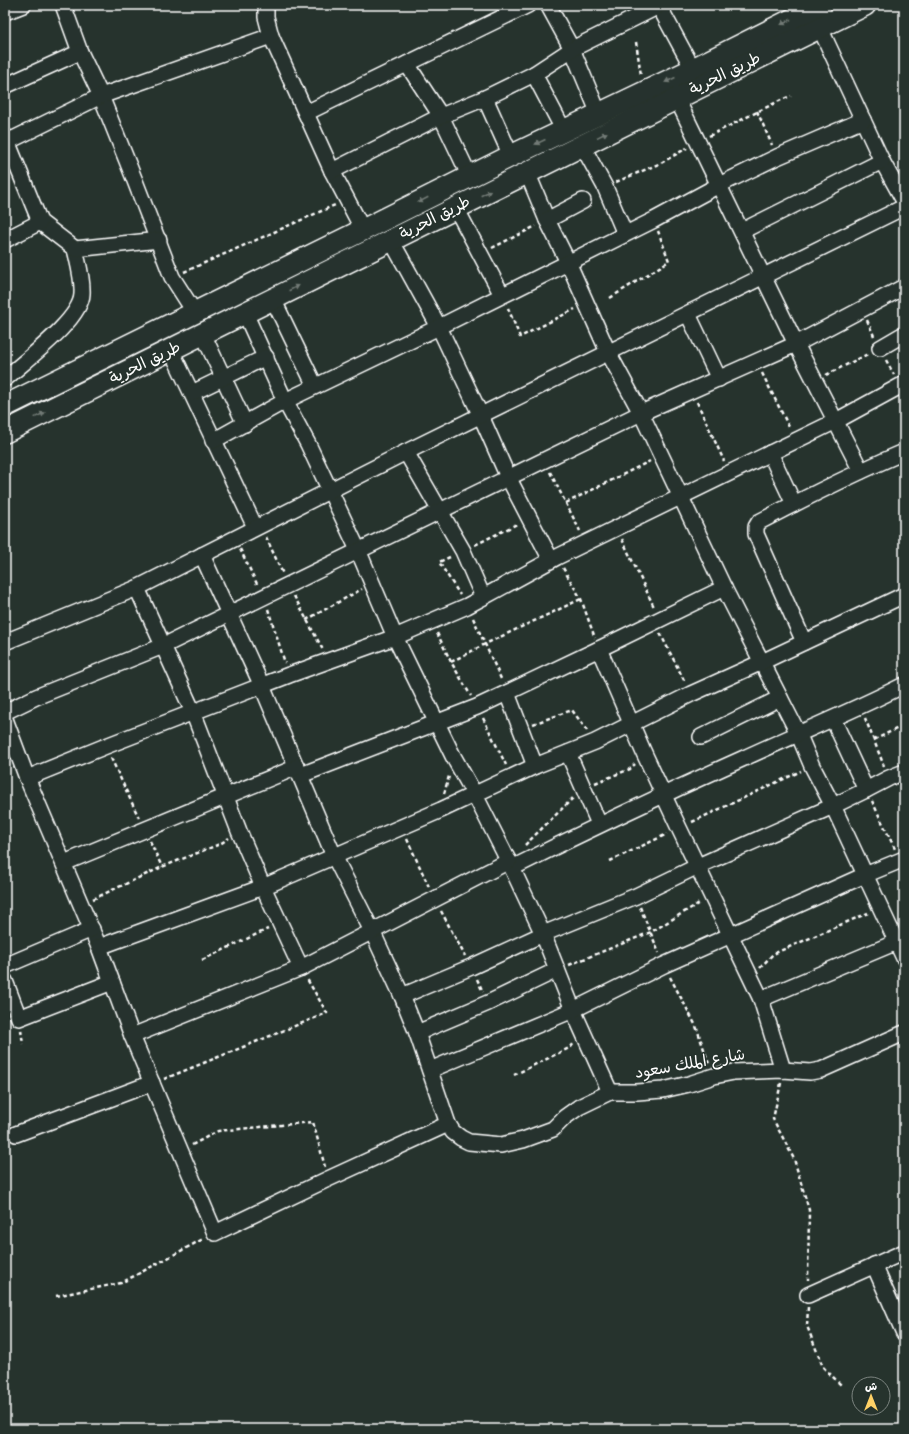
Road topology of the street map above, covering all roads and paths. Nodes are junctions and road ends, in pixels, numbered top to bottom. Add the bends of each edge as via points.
1 (22, 5) edge
2 (63, 5) edge
3 (266, 5) edge
4 (528, 5) edge
5 (548, 5) edge
6 (866, 5) edge
7 (660, 6) edge
8 (5, 12) edge
9 (816, 12) edge
10 (271, 36) junction
11 (636, 42) dead end
12 (572, 49) junction
13 (80, 52) junction
14 (407, 64) junction
15 (693, 69) junction
16 (534, 74) junction
17 (5, 86) edge
18 (643, 92) junction
19 (101, 96) junction
20 (791, 96) dead end
21 (485, 98) junction
22 (677, 99) junction
23 (757, 111) junction
24 (306, 113) junction
25 (598, 114) junction
26 (441, 116) junction
27 (863, 120) junction
28 (564, 131) junction
29 (6, 140) edge
30 (698, 142) junction
31 (582, 145) junction
32 (511, 156) junction
33 (777, 156) junction
34 (882, 161) junction
35 (332, 171) junction
36 (527, 172) junction
37 (470, 177) junction
38 (719, 185) junction
39 (605, 187) junction
40 (346, 200) junction
41 (583, 201) dead end
42 (904, 201) edge
43 (904, 207) edge
44 (456, 208) junction
45 (547, 220) junction
46 (654, 220) junction
47 (40, 222) junction
48 (363, 230) junction
49 (742, 231) junction
50 (625, 234) junction
51 (5, 240) edge
52 (159, 240) junction
53 (391, 240) junction
54 (75, 249) junction
55 (481, 254) junction
56 (568, 262) junction
57 (763, 276) junction
58 (172, 277) junction
59 (904, 287) edge
60 (502, 295) junction
61 (610, 298) dead end
62 (273, 299) junction
63 (586, 303) junction
64 (861, 309) junction
65 (194, 313) junction
66 (245, 313) junction
67 (688, 314) junction
68 (439, 327) junction
69 (203, 334) junction
70 (904, 334) edge
71 (796, 344) junction
72 (880, 348) junction
73 (171, 350) junction
74 (608, 352) junction
75 (266, 358) junction
76 (756, 362) junction
77 (224, 378) junction
78 (719, 379) junction
79 (5, 380) edge
80 (815, 380) junction
81 (902, 385) edge
82 (315, 386) junction
83 (692, 390) junction
84 (192, 393) junction
85 (285, 401) junction
86 (10, 403) edge
87 (641, 413) junction
88 (481, 416) junction
89 (836, 421) junction
90 (245, 424) junction
91 (5, 432) edge
92 (796, 440) junction
93 (213, 441) junction
94 (406, 452) junction
95 (904, 452) edge
96 (770, 453) junction
97 (660, 456) junction
98 (544, 461) junction
99 (861, 471) junction
100 (729, 472) junction
101 (508, 477) junction
102 (330, 490) junction
103 (680, 497) junction
104 (566, 503) junction
105 (794, 504) junction
106 (439, 512) junction
107 (530, 517) junction
108 (257, 526) junction
109 (616, 528) junction
110 (235, 538) junction
111 (586, 543) junction
112 (358, 550) junction
113 (463, 550) junction
114 (202, 555) junction
115 (554, 559) junction
116 (372, 584) junction
117 (289, 585) junction
118 (136, 588) junction
119 (724, 588) junction
120 (904, 595) edge
121 (264, 596) junction
122 (483, 597) junction
123 (581, 599) junction
124 (466, 606) junction
125 (229, 612) junction
126 (306, 620) junction
127 (431, 620) junction
128 (657, 620) junction
129 (395, 637) junction
130 (5, 642) edge
131 (804, 642) junction
132 (485, 644) junction
133 (163, 646) junction
134 (599, 649) junction
135 (330, 661) junction
136 (451, 662) junction
137 (762, 662) junction
138 (289, 675) junction
139 (904, 685) edge
140 (262, 686) junction
141 (507, 693) junction
142 (691, 694) junction
143 (780, 698) junction
144 (477, 707) junction
145 (860, 707) junction
146 (5, 712) edge
147 (193, 712) junction
148 (5, 719) edge
149 (833, 719) junction
150 (437, 723) junction
151 (631, 724) junction
152 (904, 725) edge
153 (520, 728) junction
154 (798, 733) junction
155 (701, 738) dead end
156 (874, 740) junction
157 (595, 742) junction
158 (106, 746) junction
159 (568, 753) junction
160 (644, 753) junction
161 (453, 756) junction
162 (535, 766) junction
163 (812, 766) junction
164 (299, 771) junction
165 (904, 772) edge
166 (512, 776) junction
167 (27, 778) junction
168 (889, 778) junction
169 (583, 788) junction
170 (866, 790) junction
171 (663, 794) junction
172 (475, 795) junction
173 (226, 796) junction
174 (832, 806) junction
175 (441, 810) junction
176 (599, 824) junction
177 (402, 826) junction
178 (679, 828) junction
179 (144, 829) junction
180 (239, 830) junction
181 (334, 856) junction
182 (903, 860) edge
183 (610, 861) dead end
184 (64, 862) junction
185 (510, 864) junction
186 (698, 866) junction
187 (162, 867) junction
188 (865, 875) junction
189 (263, 886) junction
190 (636, 896) junction
191 (712, 896) junction
192 (435, 899) junction
193 (81, 904) junction
194 (880, 908) junction
195 (281, 923) junction
196 (92, 929) junction
197 (372, 930) junction
198 (651, 932) junction
199 (543, 934) junction
200 (731, 936) junction
201 (900, 941) edge
202 (99, 947) junction
203 (904, 958) edge
204 (202, 960) dead end
205 (664, 965) junction
206 (5, 966) edge
207 (471, 967) junction
208 (301, 968) junction
209 (558, 970) junction
210 (751, 978) junction
211 (5, 981) edge
212 (112, 982) junction
213 (402, 996) junction
214 (761, 998) junction
215 (488, 1003) junction
216 (573, 1010) junction
217 (582, 1031) junction
218 (417, 1033) junction
219 (904, 1033) edge
220 (132, 1036) junction
221 (430, 1070) junction
222 (783, 1070) junction
223 (514, 1075) dead end
224 (714, 1076) junction
225 (152, 1084) junction
226 (610, 1092) junction
227 (448, 1124) junction
228 (16, 1134) dead end
229 (180, 1152) junction
230 (328, 1179) junction
231 (215, 1233) junction
232 (904, 1252) edge
233 (874, 1265) junction
234 (808, 1295) junction
235 (56, 1296) dead end
236 (904, 1333) edge
237 (842, 1386) dead end

1 - 8 street
2 - 13 street
3 - 10 street
4 - 14 street
5 - 12 street
6 - 9 main road, طريق الحرية
7 - 12 street
7 - 15 street
9 -> 15 main road, طريق الحرية
9 - 22 main road, طريق الحرية
9 - 27 street
10 - 19 street
10 - 24 street
11 - 18 path
12 - 16 street
12 - 25 street
13 - 17 street
13 - 19 street
14 - 24 street
14 - 26 street
15 -> 18 main road, طريق الحرية
16 - 21 street
16 - 28 street
18 - 25 main road, طريق الحرية
19 - 29 street
19 - 52 street
20 - 23 path
21 - 26 street
21 - 32 street
22 - 30 street
31 -> 22 main road, طريق الحرية
23 - 30 path
23 - 33 path
24 - 35 street
25 - 28 main road, طريق الحرية
26 - 35 street
26 - 37 street
27 - 33 street
27 - 34 street
28 -> 32 main road, طريق الحرية
29 - 47 street
30 - 38 street
30 - 39 path via 661,163
31 - 36 main road, طريق الحرية
31 - 39 street
32 - 37 main road, طريق الحرية
33 - 38 street
34 - 42 street
34 - 49 street
35 - 40 street
44 -> 36 main road, طريق الحرية
36 - 45 street
37 -> 48 main road, طريق الحرية
38 - 46 street
38 - 49 street
39 - 50 street
40 - 48 street
40 - 58 path
41 - 45 street
43 - 57 street
44 - 53 main road, طريق الحرية
44 - 55 street
45 - 55 path
45 - 56 street
46 - 50 street
46 - 61 path via 669,261
47 - 51 street
47 - 54 street
48 - 65 main road, طريق الحرية
49 - 57 street
50 - 56 street
52 - 54 street
52 - 58 street
62 -> 53 main road, طريق الحرية
53 - 68 street
54 - 79 street via 82,295 76,312 63,328
55 - 60 street
56 - 60 street
56 - 63 street
57 - 67 street
57 - 71 street
58 - 65 street
59 - 64 street
60 - 63 path via 520,336
60 - 68 street
62 - 66 main road, طريق الحرية
62 - 82 street
63 - 74 street
64 - 71 street
64 - 72 path
65 - 86 main road, طريق الحرية
66 - 69 main road, طريق الحرية
66 - 75 street
67 - 74 street
67 - 78 street
68 - 82 street
68 - 88 street
69 - 73 main road, طريق الحرية
69 - 77 street
70 - 72 street
71 - 76 street
71 - 80 street
72 - 80 path
72 - 81 path
73 - 84 street
91 -> 73 main road, طريق الحرية
74 - 87 street
74 - 88 street
75 - 77 street
75 - 85 street
76 - 78 street
76 - 92 path
77 - 84 street
77 - 90 street
78 - 83 street
79 - 86 street
80 - 89 street
81 - 89 street
82 - 85 street
83 - 87 street
83 - 100 path
84 - 93 street
85 - 90 street
85 - 102 street
87 - 97 street
87 - 98 street
88 - 94 street
88 - 101 street
89 - 92 street
89 - 99 street
90 - 93 street
92 - 96 street
93 - 108 street
94 - 102 street
94 - 106 street
95 - 99 street
96 - 100 street
96 - 105 street
97 - 103 street
97 - 104 path
98 - 101 street
98 - 104 path
99 - 105 street
100 - 103 street
101 - 106 street
101 - 107 street
102 - 108 street
102 - 112 street
103 - 109 street
103 - 119 street
104 - 111 path
105 - 131 street via 760,522 755,531
106 - 112 street
106 - 113 street
107 - 113 path
107 - 115 street
108 - 110 street
108 - 117 path
109 - 111 street
109 - 128 path
110 - 114 street
110 - 121 path
111 - 115 street
112 - 116 street
112 - 117 street
113 - 122 street
113 - 124 path via 439,562
114 - 118 street
114 - 125 street
115 - 122 street
115 - 123 path
116 - 126 path
116 - 129 street
117 - 121 street
117 - 126 path
118 - 130 street
118 - 133 street
119 - 128 street
119 - 137 street
120 - 131 street
121 - 125 street
121 - 138 path
122 - 124 street
123 - 132 path
123 - 134 path
124 - 127 street
124 - 132 path
125 - 133 street
125 - 140 street
126 - 135 path
127 - 129 street
127 - 136 path
128 - 134 street
128 - 142 path
129 - 135 street
129 - 150 street
131 - 137 street
132 - 136 path
132 - 141 path
133 - 146 street
133 - 147 street
134 - 141 street
134 - 151 street
135 - 138 street
136 - 144 path
137 - 142 street
137 - 143 street
138 - 140 street
139 - 145 street
140 - 147 street
140 - 164 street
141 - 144 street
141 - 153 street
142 - 151 street
143 - 154 street
143 - 155 street
144 - 150 street
144 - 166 path
145 - 149 street
145 - 156 path
147 - 158 street
147 - 173 street
148 - 167 street
149 - 154 street
149 - 170 street
150 - 161 street
150 - 164 street
151 - 157 street
151 - 160 street
152 - 156 path
153 - 157 path via 572,710
153 - 162 street
154 - 163 street
154 - 171 street
156 - 168 path
157 - 159 street
158 - 167 street
158 - 179 path
159 - 162 street
159 - 169 street
160 - 169 path via 630,769
160 - 171 street
161 - 172 street
161 - 175 path
162 - 166 street
163 - 174 street
163 - 178 path
164 - 173 street
164 - 181 street
165 - 168 street
166 - 172 street
167 - 184 street
168 - 170 street
169 - 176 street
169 - 185 path
170 - 174 street
170 - 182 path
171 - 176 street
171 - 178 street
172 - 175 street
172 - 185 street
173 - 179 street
173 - 180 street
174 - 186 street
174 - 188 street
175 - 177 street
176 - 185 street
177 - 181 street
177 - 192 path
178 - 183 path
178 - 186 street
179 - 184 street
179 - 187 path
180 - 187 path via 220,844
180 - 189 street
181 - 189 street
181 - 197 street
182 - 188 street
184 - 193 street
185 - 192 street
185 - 199 street
186 - 190 street
186 - 191 street
187 - 193 path
188 - 194 street
188 - 200 street
189 - 195 street
189 - 202 street
190 - 198 path
190 - 199 street
191 - 198 path
191 - 200 street
192 - 197 street
192 - 207 path
193 - 196 street
194 - 201 street
194 - 210 path via 773,954
195 - 204 path
195 - 208 street
196 - 202 street
196 - 206 street
197 - 208 street
197 - 213 street
198 - 205 path
198 - 209 path
199 - 207 street
199 - 209 street
200 - 205 street
200 - 210 street
201 - 203 street
201 - 214 street
202 - 212 street
205 - 216 street
205 - 224 path via 696,1026
207 - 213 street
207 - 215 path
208 - 220 street
208 - 225 path via 327,1013
209 - 215 street
209 - 216 street
210 - 214 street
211 - 212 street via 19,1018
212 - 220 street
213 - 218 street
214 - 222 street
215 - 218 street
216 - 217 street
216 - 221 street
217 - 223 path via 571,1047
217 - 226 street
218 - 221 street
219 - 222 street, شارع الملك سعود via 821,1070
220 - 225 street
221 - 227 street
222 - 224 street, شارع الملك سعود
222 - 234 path via 773,1119 794,1159 809,1210
224 - 226 street, شارع الملك سعود via 663,1090
225 - 228 street
225 - 229 street
226 - 227 street, شارع الملك سعود via 580,1107 553,1129 501,1145 469,1142 453,1132
227 - 230 street
229 - 230 path via 218,1131 313,1122
229 - 231 street
230 - 231 street
231 - 235 path via 121,1283
232 - 233 street
233 - 234 street
233 - 236 street
234 - 237 path via 807,1326 823,1367

